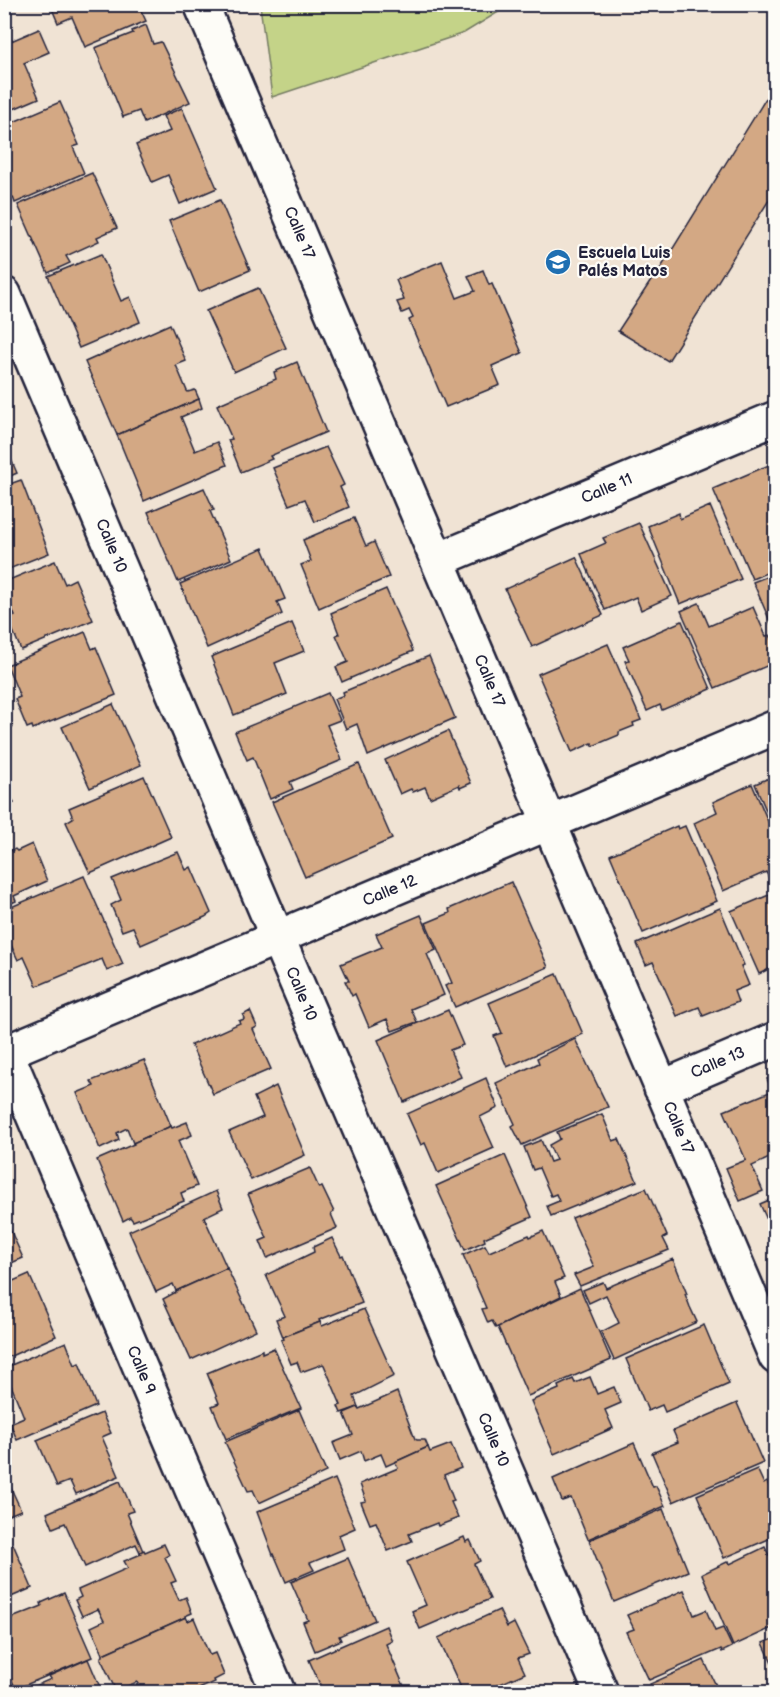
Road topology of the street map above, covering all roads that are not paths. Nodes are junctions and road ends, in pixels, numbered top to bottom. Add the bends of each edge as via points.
1 (201, 4) edge
2 (4, 294) edge
3 (776, 418) edge
4 (438, 560) junction
5 (776, 727) edge
6 (549, 824) junction
7 (278, 939) junction
8 (776, 1039) edge
9 (5, 1051) edge
10 (662, 1088) junction
11 (774, 1349) edge
12 (278, 1692) edge
13 (601, 1692) edge

1 - 4 street, Calle 17
2 - 7 street, Calle 10
3 - 4 street, Calle 11
4 - 6 street, Calle 17
5 - 6 street, Calle 12
6 - 7 street, Calle 12
6 - 10 street, Calle 17
7 - 9 street, Calle 12
7 - 13 street, Calle 10
8 - 10 street, Calle 13
9 - 12 street, Calle 9
10 - 11 street, Calle 17

